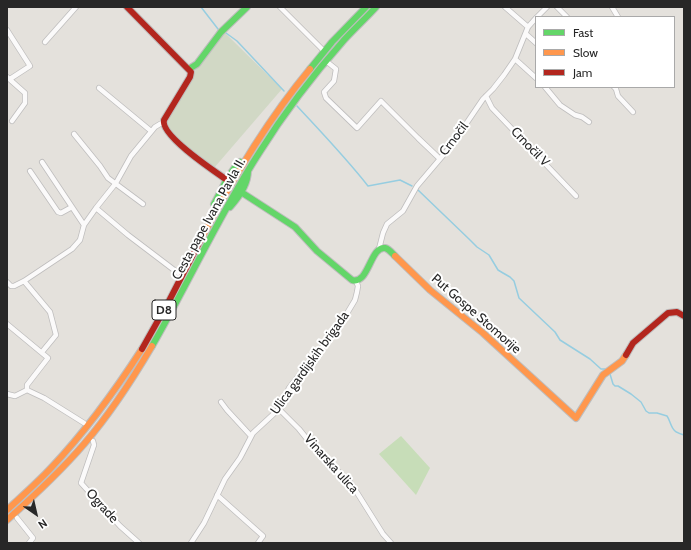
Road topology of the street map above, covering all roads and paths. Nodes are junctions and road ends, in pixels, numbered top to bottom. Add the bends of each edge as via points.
1 (76, 7) edge
2 (127, 7) edge
3 (247, 7) edge
4 (280, 7) edge
5 (366, 7) edge
6 (376, 7) edge
7 (505, 7) edge
8 (547, 7) edge
9 (557, 7) edge
10 (612, 7) edge
11 (539, 16) edge
12 (565, 16) edge
13 (617, 16) edge
14 (535, 20) edge
15 (528, 28) junction
16 (7, 30) edge
17 (526, 34) junction
18 (45, 42) dead end
19 (535, 42) edge
20 (324, 51) junction
21 (515, 59) junction
22 (326, 60) junction
23 (189, 69) junction
24 (535, 77) edge
25 (9, 78) edge
26 (99, 88) dead end
27 (546, 88) edge
28 (615, 88) edge
29 (486, 96) junction
30 (633, 112) dead end
31 (12, 121) dead end
32 (589, 122) dead end
33 (163, 123) junction
34 (151, 131) junction
35 (74, 134) dead end
36 (440, 158) junction
37 (245, 159) junction
38 (42, 162) dead end
39 (248, 170) junction
40 (30, 171) dead end
41 (227, 180) junction
42 (116, 183) junction
43 (241, 192) junction
44 (576, 196) dead end
45 (143, 204) dead end
46 (72, 207) junction
47 (96, 208) junction
48 (224, 210) junction
49 (84, 225) junction
50 (205, 233) junction
51 (380, 248) junction
52 (182, 276) junction
53 (24, 281) junction
54 (356, 281) junction
55 (7, 282) edge
56 (684, 316) edge
57 (7, 324) edge
58 (42, 352) junction
59 (27, 390) junction
60 (7, 394) edge
61 (221, 402) dead end
62 (279, 409) junction
63 (84, 423) dead end
64 (251, 436) junction
65 (93, 441) dead end
66 (217, 495) junction
67 (7, 510) edge
68 (18, 518) dead end
69 (7, 520) edge
70 (29, 543) edge
71 (139, 543) edge
72 (191, 543) edge
73 (258, 543) edge
74 (390, 543) edge

1 - 18 street
2 - 23 main road
3 - 23 main road via 221,32 197,64
4 - 20 street
5 - 20 main road, Cesta pape Ivana Pavla II. / D8
6 - 22 main road, Cesta pape Ivana Pavla II. / D8
7 - 15 street
8 - 11 street
9 - 12 street
10 - 13 street
14 - 15 street
15 - 17 street, Crnočil
16 - 25 street via 30,66
17 - 19 street
17 - 21 street, Crnočil
20 - 37 main road, Cesta pape Ivana Pavla II. / D8
21 - 24 street
21 - 29 street, Crnočil
22 - 36 street via 336,69 334,81 324,92 326,98 357,128 381,101
22 - 39 main road, Cesta pape Ivana Pavla II. / D8 via 266,140
23 - 33 main road via 190,77
25 - 31 street via 25,93 25,103
26 - 34 street
27 - 32 street via 560,105
28 - 30 street via 618,96
29 - 36 street, Crnočil
29 - 44 street, Crnočil V via 492,108
33 - 34 street
33 - 41 main road via 178,143
34 - 42 street via 131,156
35 - 42 street via 108,178
36 - 51 street, Crnočil via 418,186 403,211 387,224
37 - 41 main road via 236,164
37 - 50 main road, Cesta pape Ivana Pavla II. / D8
38 - 46 street
39 - 43 main road via 248,178
39 - 48 main road, Cesta pape Ivana Pavla II. / D8
40 - 46 street via 58,212 62,213
41 - 50 main road via 207,218
42 - 45 street
42 - 47 street
43 - 48 main road
43 - 54 main road via 295,227 317,251 350,279
46 - 49 street
47 - 49 street
47 - 52 street
48 - 69 main road, Cesta pape Ivana Pavla II. / D8 via 158,335 114,405 84,444 50,481
49 - 53 street via 80,240 72,249
50 - 52 main road, Cesta pape Ivana Pavla II. / D8
51 - 54 main road via 360,279
51 - 56 main road, Put Gospe Stomorije via 392,253 430,290 483,333 576,418 603,376 622,361 633,342 668,313 675,311
52 - 67 main road, Cesta pape Ivana Pavla II. / D8 via 122,380 88,426 53,467
53 - 55 street via 14,286
53 - 58 street via 50,312 56,336
54 - 62 street, Ulica gardijskih brigada via 358,286 355,300 348,312 337,330 289,388
57 - 58 street
58 - 59 street via 48,358 27,385
59 - 60 street via 14,396
59 - 63 street
61 - 64 street
62 - 64 street, Ulica gardijskih brigada
62 - 74 street, Vinarska ulica via 352,486
64 - 66 street, Ulica gardijskih brigada
65 - 71 street, Ograde via 94,445 81,483
66 - 72 street, Ulica gardijskih brigada
66 - 73 street via 263,536
68 - 70 street via 33,538

